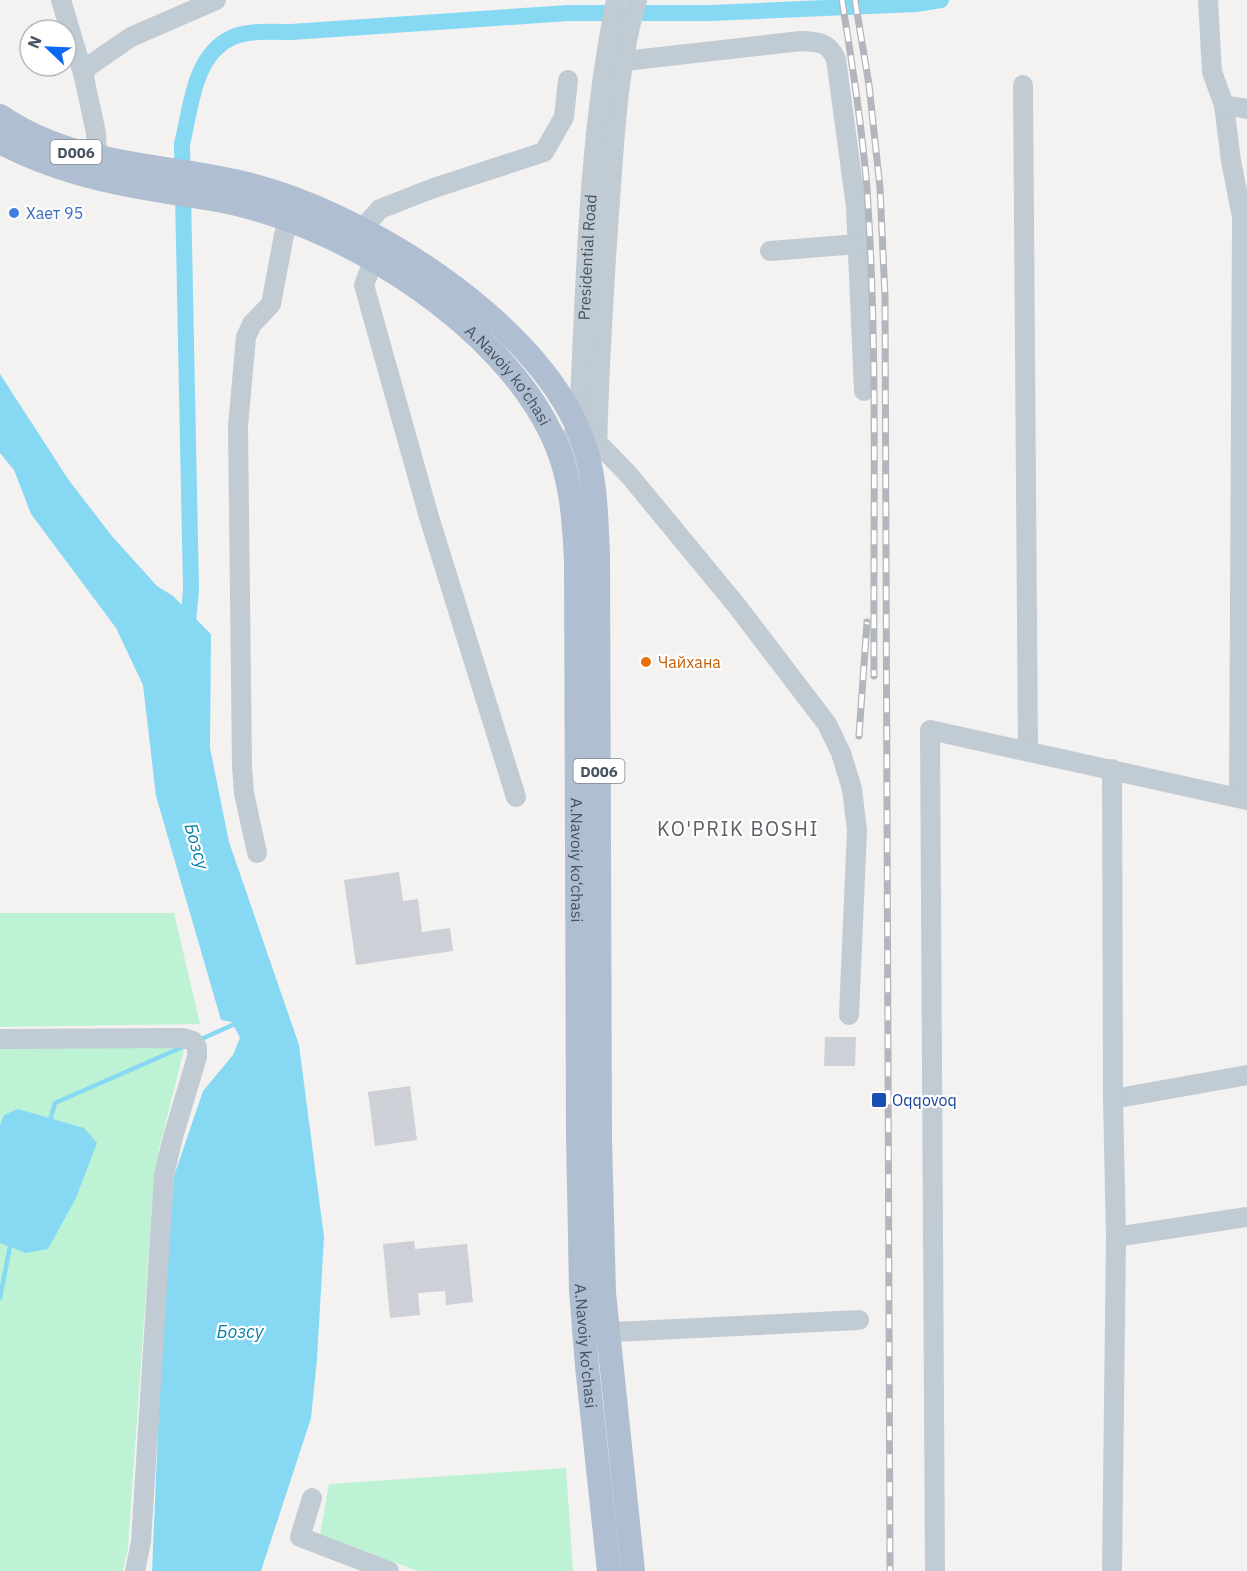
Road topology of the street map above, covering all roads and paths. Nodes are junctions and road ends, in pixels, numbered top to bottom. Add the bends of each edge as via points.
1 (61, 0) edge
2 (216, 0) edge
3 (616, 0) edge
4 (1208, 0) edge
5 (636, 2) edge
6 (617, 41) junction
7 (625, 61) junction
8 (84, 77) junction
9 (568, 80) dead end
10 (1023, 86) dead end
11 (1224, 105) junction
12 (1247, 109) edge
13 (0, 116) edge
14 (0, 142) edge
15 (96, 157) junction
16 (157, 179) junction
17 (213, 187) junction
18 (289, 220) junction
19 (363, 228) junction
20 (858, 244) junction
21 (770, 250) dead end
22 (374, 259) junction
23 (1245, 278) edge
24 (864, 391) dead end
25 (588, 437) junction
26 (557, 448) junction
27 (574, 516) junction
28 (1028, 752) junction
29 (1112, 769) junction
30 (516, 797) dead end
31 (1243, 799) edge
32 (257, 854) dead end
33 (849, 1015) dead end
34 (0, 1039) edge
35 (1247, 1075) edge
36 (1113, 1099) junction
37 (1247, 1217) edge
38 (1116, 1238) junction
39 (593, 1292) junction
40 (859, 1320) dead end
41 (596, 1333) junction
42 (598, 1362) junction
43 (312, 1498) dead end
44 (135, 1571) edge
45 (389, 1571) edge
46 (609, 1571) edge
47 (633, 1571) edge
48 (934, 1571) edge
49 (1112, 1571) edge

1 - 8 street
2 - 8 street via 130,37 86,68
3 - 6 street, Presidential Road
4 - 11 street via 1212,72
5 - 6 street
6 - 7 street, Presidential Road
6 - 25 street, Presidential Road via 595,136 587,231
7 - 20 street via 801,41 818,41 831,48 836,59 855,196
7 - 25 street, Presidential Road via 614,141
8 - 15 street via 96,133
9 - 19 street via 564,117 544,152 380,209
10 - 28 street
11 - 12 street
11 - 23 street via 1242,217
13 - 15 main road, D006 via 49,143
14 - 16 main road, D006 via 55,166
15 - 16 main road, D006
16 - 17 main road, D006
17 - 18 main road, A.Navoiy ko‘chasi / D006
17 - 19 main road, D006 via 288,196
18 - 22 main road, A.Navoiy ko‘chasi / D006
18 - 32 street via 272,304 252,324 246,337 238,426 242,767
19 - 25 main road, D006 via 445,280 511,337 548,380
20 - 21 street
20 - 24 street
22 - 26 main road, A.Navoiy ko‘chasi / D006 via 422,291 490,350 537,407
22 - 30 street via 364,285 429,517
23 - 31 street
25 - 26 street
25 - 27 street, Presidential Road
25 - 33 street via 629,475 737,606 827,724 841,753 852,789 857,830
25 - 39 main road, D006 via 598,577 600,1139
26 - 27 main road, A.Navoiy ko‘chasi / D006
27 - 39 main road, A.Navoiy ko‘chasi / D006 via 578,1123
28 - 29 street
28 - 48 street via 930,730
29 - 31 street
29 - 36 street
34 - 44 street via 183,1038 197,1047 163,1185 141,1542
35 - 36 street
36 - 38 street
37 - 38 street
38 - 49 street
39 - 41 main road, D006
40 - 41 street
41 - 42 main road, D006
42 - 46 main road, A.Navoiy ko‘chasi / D006
42 - 47 main road, D006
43 - 45 street via 300,1537

